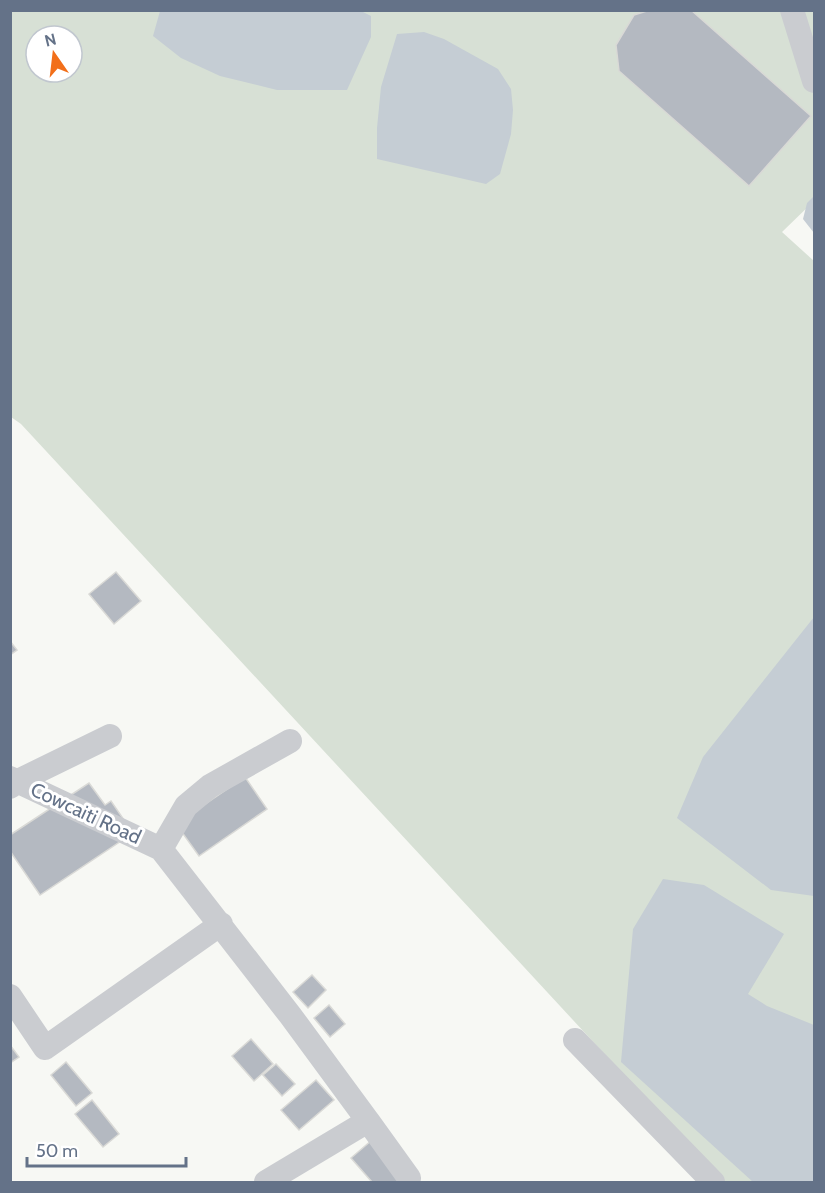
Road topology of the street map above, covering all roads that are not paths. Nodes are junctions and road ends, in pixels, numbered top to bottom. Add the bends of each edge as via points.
1 (792, 10) edge
2 (814, 81) edge
3 (110, 736) dead end
4 (290, 741) dead end
5 (13, 782) edge
6 (161, 849) junction
7 (221, 924) junction
8 (10, 996) edge
9 (575, 1040) dead end
10 (368, 1121) junction
11 (409, 1178) dead end
12 (266, 1182) edge
13 (713, 1182) edge

1 - 2 street
3 - 5 street
4 - 6 street via 210,786 186,806
5 - 6 street, Cowcaiti Road
6 - 7 street
7 - 8 street via 45,1048
7 - 10 street
9 - 13 street
10 - 11 street
10 - 12 street

